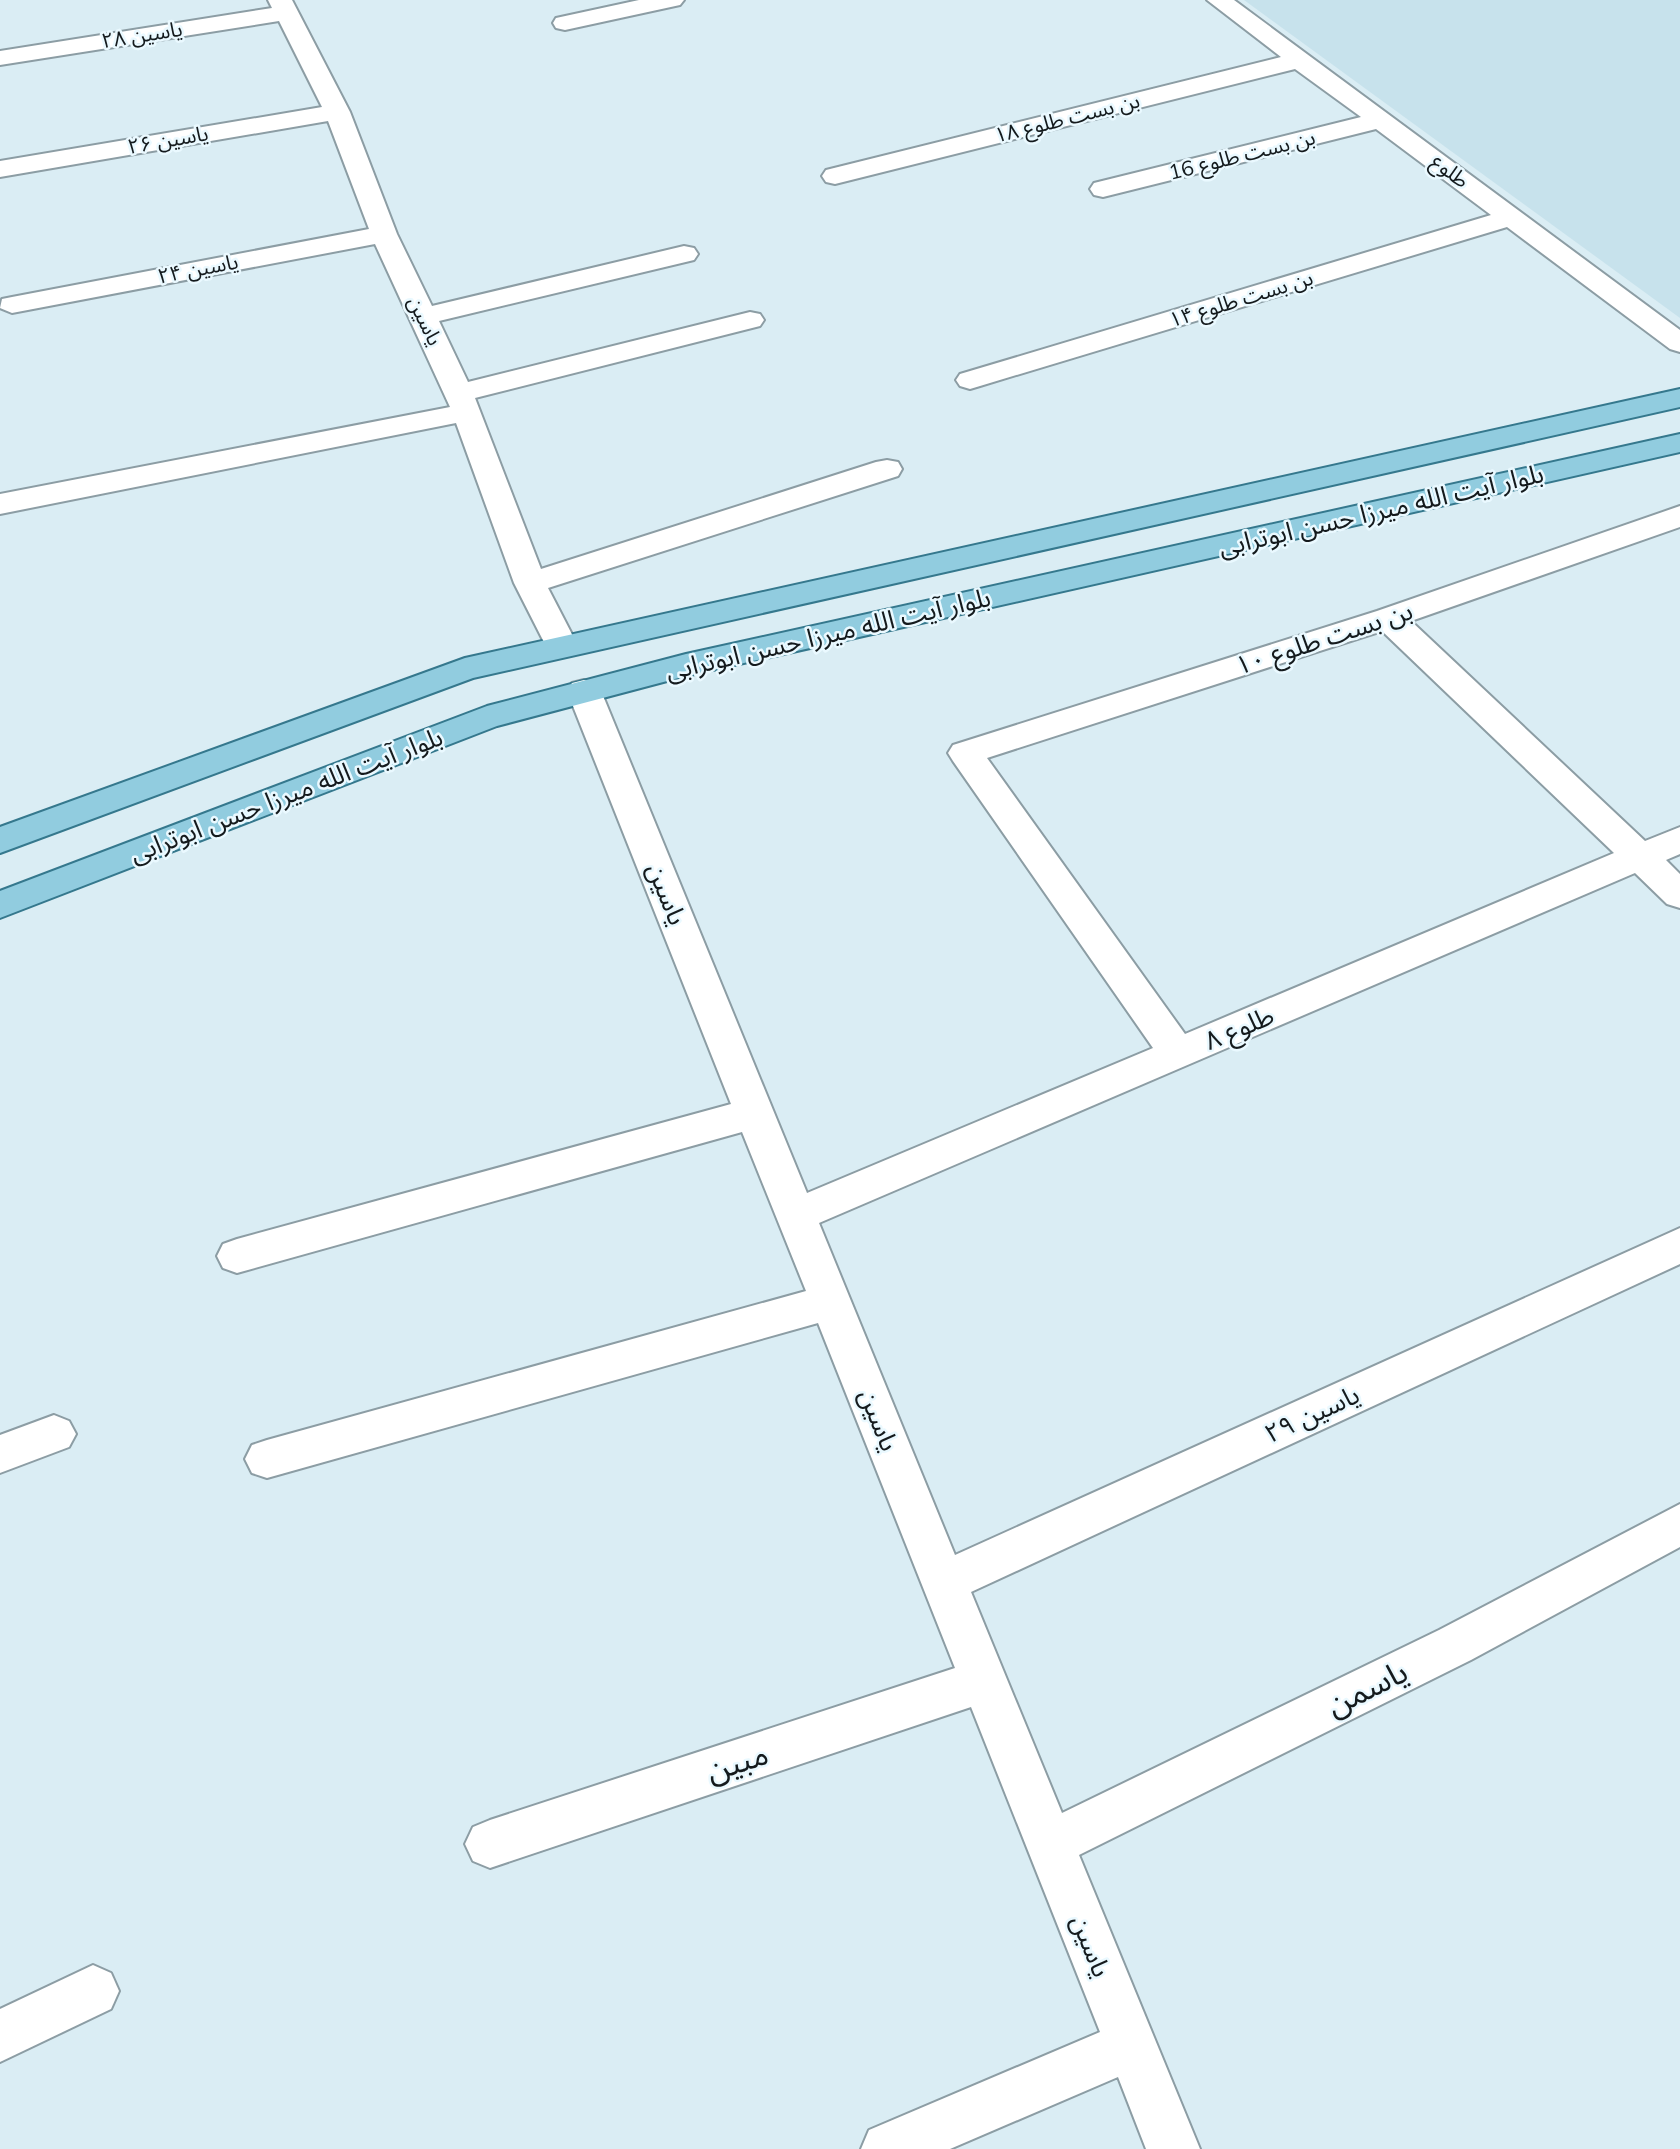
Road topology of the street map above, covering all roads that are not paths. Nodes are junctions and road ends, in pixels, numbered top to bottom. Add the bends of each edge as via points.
1 (672, 0) edge
2 (1219, 0) edge
3 (282, 6) edge
4 (565, 23) dead end
5 (0, 58) edge
6 (1300, 60) junction
7 (337, 112) junction
8 (1381, 120) junction
9 (0, 169) edge
10 (835, 176) dead end
11 (1103, 190) dead end
12 (1512, 217) junction
13 (384, 234) junction
14 (684, 254) dead end
15 (12, 305) dead end
16 (422, 317) junction
17 (750, 320) dead end
18 (1680, 343) edge
19 (970, 380) dead end
20 (1680, 397) edge
21 (463, 402) junction
22 (1680, 443) edge
23 (887, 469) dead end
24 (0, 504) edge
25 (1680, 516) edge
26 (530, 583) junction
27 (1388, 618) junction
28 (562, 646) junction
29 (584, 691) junction
30 (0, 840) edge
31 (1680, 840) edge
32 (1640, 857) junction
33 (1680, 895) edge
34 (0, 905) edge
35 (1178, 1054) junction
36 (755, 1112) junction
37 (797, 1215) junction
38 (1680, 1245) edge
39 (237, 1256) dead end
40 (831, 1302) junction
41 (54, 1434) dead end
42 (0, 1454) edge
43 (267, 1459) dead end
44 (1680, 1524) edge
45 (944, 1582) junction
46 (984, 1681) junction
47 (490, 1844) dead end
48 (1050, 1844) junction
49 (93, 1991) dead end
50 (0, 2036) edge
51 (1131, 2045) junction
52 (888, 2149) edge
53 (1173, 2149) edge

1 - 4 street
2 - 6 street, طلوع
3 - 5 street, یاسین ۲۸
3 - 7 street, یاسین
6 - 8 street, طلوع
6 - 10 street, بن بست طلوع ۱۸
7 - 9 street, یاسین ۲۶
7 - 13 street, یاسین
8 - 11 street, بن بست طلوع 16
8 - 12 street, طلوع
12 - 18 street, طلوع
12 - 19 street, بن بست طلوع ۱۴
13 - 15 street, یاسین ۲۴
13 - 16 street, یاسین
14 - 16 street
16 - 21 street, یاسین
17 - 21 street
20 - 28 main road, بلوار آیت الله میرزا حسن ابوترابی
21 - 24 street
21 - 26 street, یاسین
22 - 29 main road, بلوار آیت الله میرزا حسن ابوترابی
23 - 26 street
25 - 27 street, بن بست طلوع ۱۰
26 - 28 street, یاسین
27 - 32 street
27 - 35 street, بن بست طلوع ۱۰ via 965,753
28 - 29 main road
28 - 30 main road, بلوار آیت الله میرزا حسن ابوترابی via 465,669
29 - 34 main road, بلوار آیت الله میرزا حسن ابوترابی via 487,717
29 - 36 street, یاسین
31 - 32 street, طلوع ۸
32 - 33 street
32 - 35 street, طلوع ۸
35 - 37 street, طلوع ۸
36 - 37 street, یاسین
36 - 39 street
37 - 40 street, یاسین
38 - 45 street, یاسین ۲۹
40 - 43 street
40 - 45 street, یاسین
41 - 42 street
44 - 48 street, یاسمن via 1455,1645
45 - 46 street, یاسین
46 - 47 street, مبین
46 - 48 street, یاسین
48 - 51 street, یاسین
49 - 50 street
51 - 52 street
51 - 53 street, یاسین

